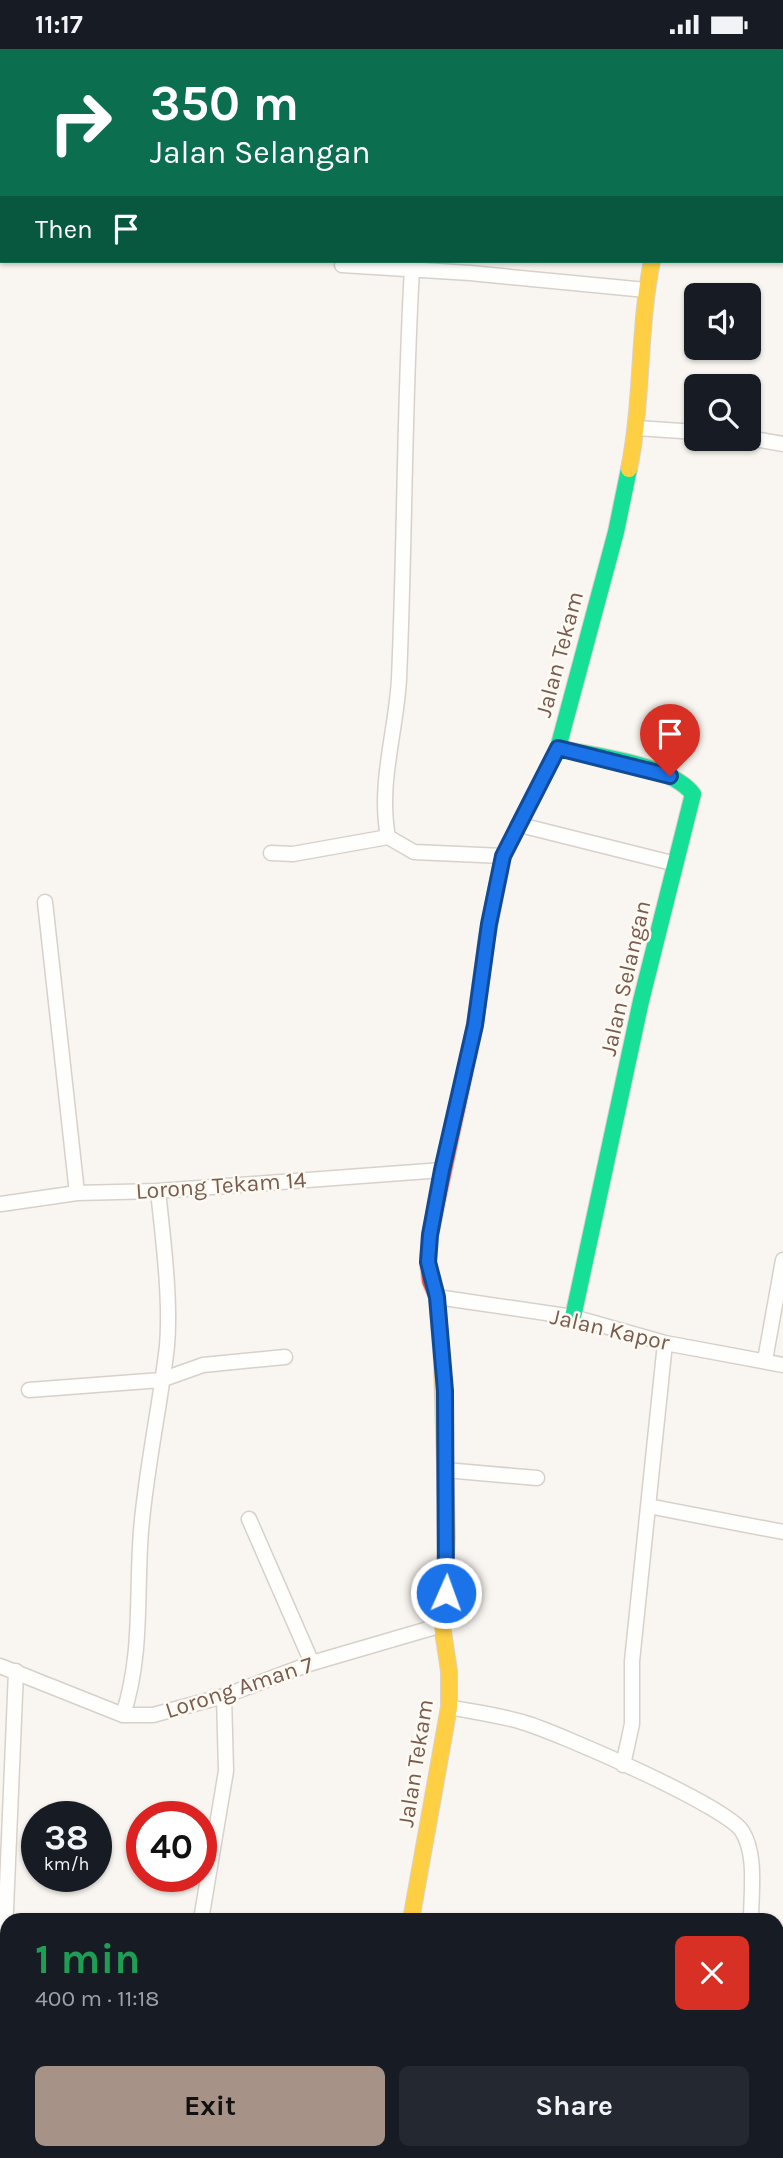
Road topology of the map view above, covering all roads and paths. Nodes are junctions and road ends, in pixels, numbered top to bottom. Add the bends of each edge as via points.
1 (652, 263) edge
2 (342, 265) dead end
3 (412, 269) junction
4 (646, 290) junction
5 (637, 428) junction
6 (684, 431) edge
7 (761, 440) edge
8 (783, 445) edge
9 (558, 748) junction
10 (520, 825) junction
11 (388, 837) junction
12 (271, 853) dead end
13 (503, 856) junction
14 (676, 864) junction
15 (45, 902) dead end
16 (442, 1170) junction
17 (158, 1191) junction
18 (77, 1193) junction
19 (1, 1204) edge
20 (783, 1261) edge
21 (437, 1297) junction
22 (573, 1317) junction
23 (666, 1343) junction
24 (285, 1357) dead end
25 (765, 1360) junction
26 (783, 1365) edge
27 (161, 1380) junction
28 (29, 1390) dead end
29 (445, 1470) junction
30 (537, 1478) dead end
31 (648, 1506) junction
32 (249, 1519) dead end
33 (783, 1532) edge
34 (442, 1625) junction
35 (312, 1663) junction
36 (0, 1666) edge
37 (16, 1671) junction
38 (224, 1696) junction
39 (449, 1707) junction
40 (123, 1715) junction
41 (623, 1765) junction
42 (6, 1913) edge
43 (202, 1913) edge
44 (412, 1913) edge
45 (751, 1913) edge

1 - 4 street, Jalan Tekam
2 - 3 street
3 - 4 street
3 - 11 street via 404,396 399,682 384,783
4 - 5 street, Jalan Tekam
5 - 6 street
5 - 9 street, Jalan Tekam via 616,532
7 - 8 street
9 - 10 street, Jalan Tekam
9 - 14 street, Jalan Selangan via 670,776 691,788 692,806
10 - 13 street, Jalan Tekam
10 - 14 street
11 - 12 street via 293,855
11 - 13 street via 414,852
13 - 16 street, Jalan Tekam via 475,1025
14 - 22 street, Jalan Selangan via 641,1001
15 - 18 street
16 - 17 street, Lorong Tekam 14
16 - 21 street, Jalan Tekam via 428,1262
17 - 18 street, Lorong Tekam 14
17 - 27 street via 167,1343
18 - 19 street, Lorong Tekam 14
20 - 25 street
21 - 22 street, Jalan Kapor
21 - 29 street, Jalan Tekam via 445,1391
22 - 23 street, Jalan Kapor
23 - 25 street, Jalan Kapor
23 - 31 street
24 - 27 street via 203,1365
25 - 26 street, Jalan Kapor
27 - 28 street
27 - 40 street via 142,1517 140,1635 133,1686
29 - 30 street
29 - 34 street, Jalan Tekam
31 - 33 street
31 - 41 street via 632,1661 632,1724
32 - 35 street
34 - 35 street, Lorong Aman 7
34 - 39 street, Jalan Tekam
35 - 38 street, Lorong Aman 7
36 - 37 street, Lorong Aman 7
37 - 40 street, Lorong Aman 7
37 - 42 street
38 - 40 street, Lorong Aman 7 via 153,1715
38 - 43 street via 226,1771
39 - 41 street via 524,1723
39 - 44 street, Jalan Tekam
41 - 45 street via 704,1803 738,1825 749,1848

